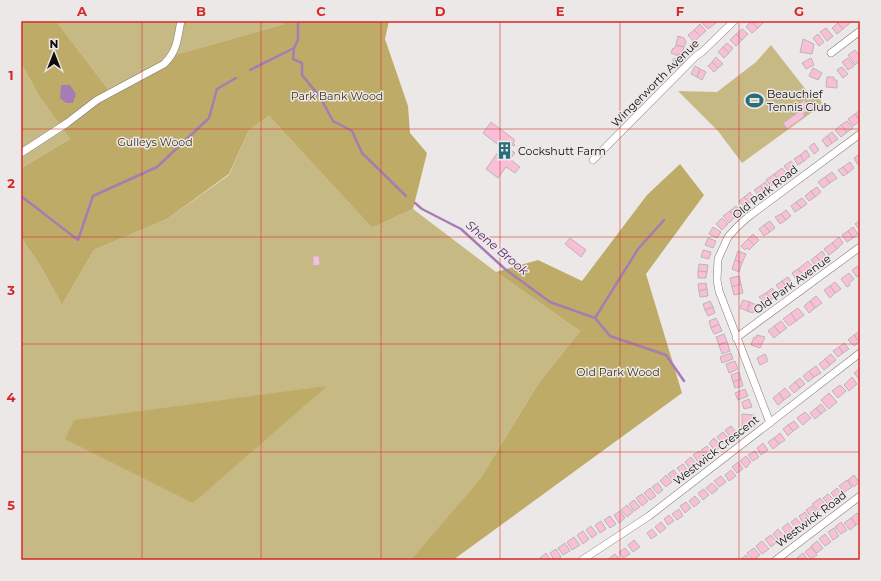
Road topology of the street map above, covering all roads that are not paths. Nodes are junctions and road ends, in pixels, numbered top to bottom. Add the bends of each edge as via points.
1 (181, 21) edge
2 (734, 21) edge
3 (860, 30) edge
4 (831, 53) dead end
5 (860, 134) edge
6 (21, 153) edge
7 (593, 160) dead end
8 (860, 247) edge
9 (736, 338) junction
10 (860, 353) edge
11 (770, 422) junction
12 (860, 496) edge
13 (582, 560) edge
14 (776, 560) edge

1 - 6 street via 176,48 164,64 97,100
2 - 7 street, Wingerworth Avenue
3 - 4 street
5 - 9 street, Old Park Road via 748,217 728,237 718,259 717,280
8 - 9 street, Old Park Avenue
9 - 11 street, Old Park Road
10 - 11 street, Westwick Crescent
11 - 13 street, Westwick Crescent via 649,516
12 - 14 street, Westwick Road

